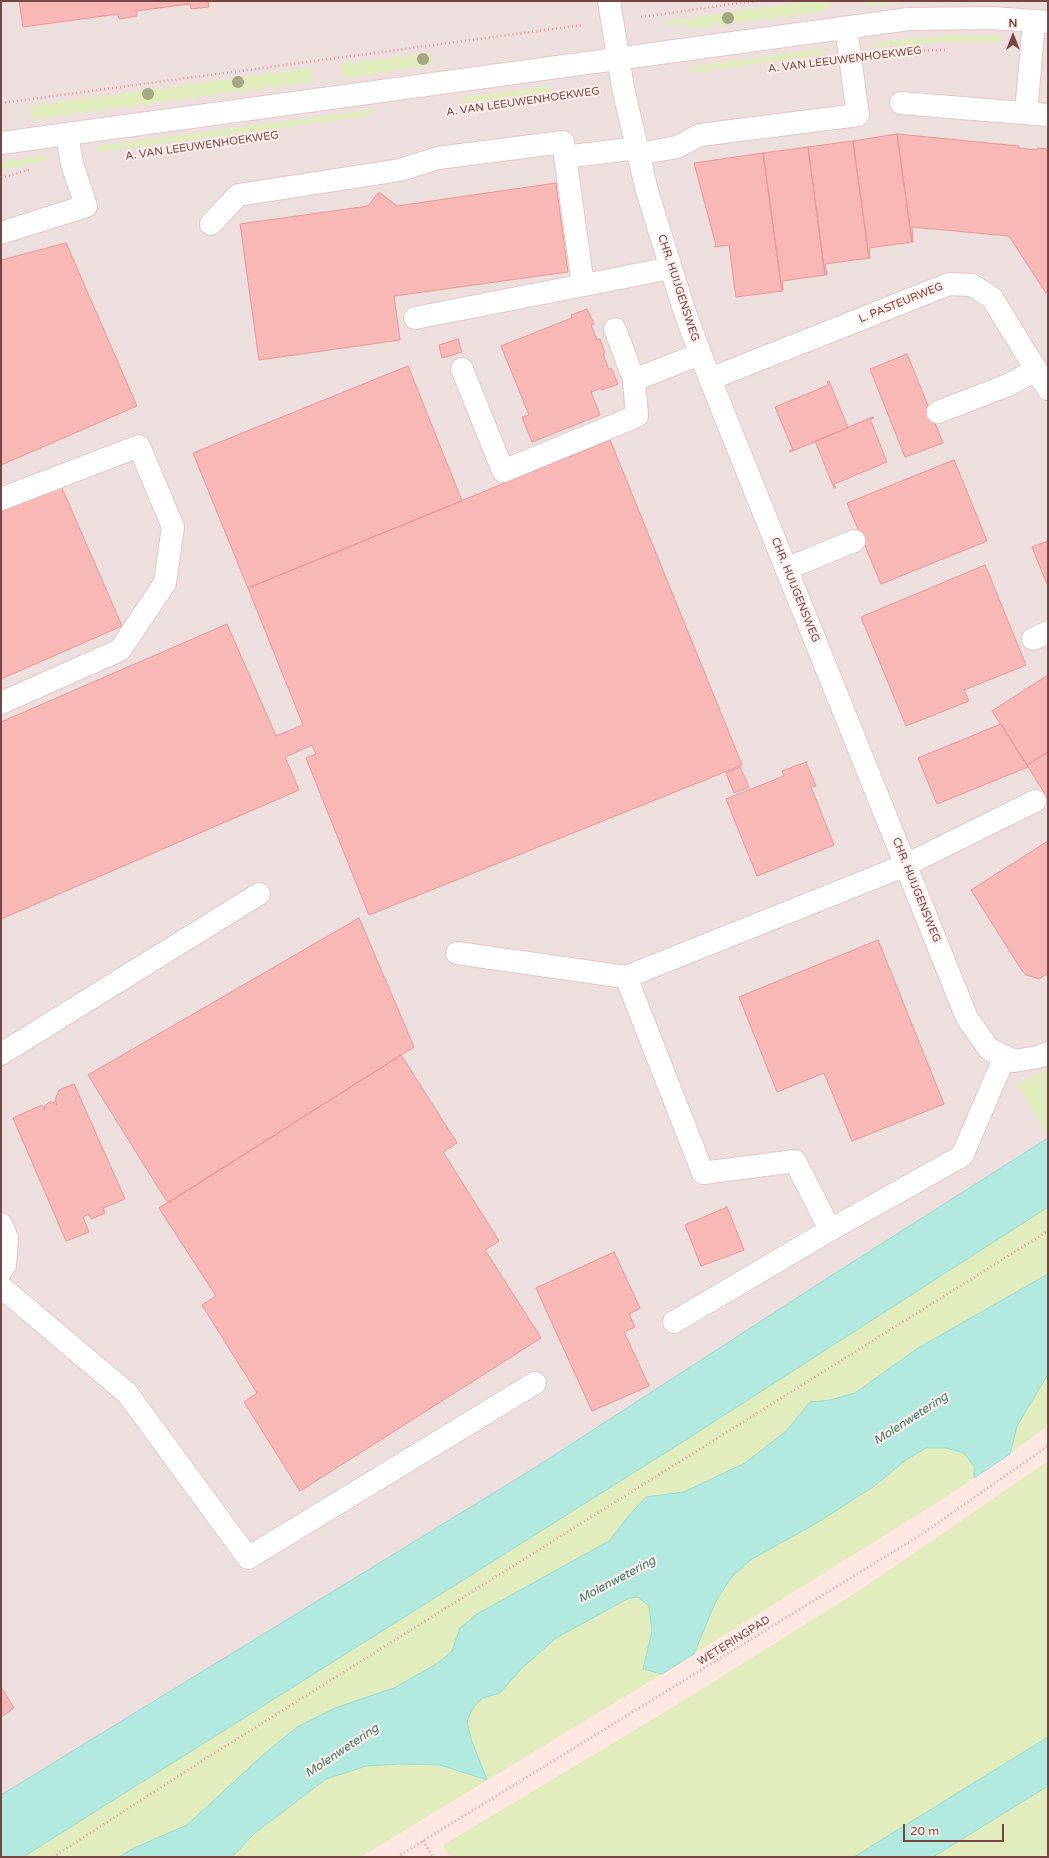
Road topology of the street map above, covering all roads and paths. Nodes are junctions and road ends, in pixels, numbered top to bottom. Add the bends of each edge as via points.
1 (754, 1) edge
2 (610, 11) edge
3 (1041, 21) edge
4 (846, 28) junction
5 (951, 50) dead end
6 (897, 52) dead end
7 (618, 58) junction
8 (1, 103) edge
9 (901, 103) dead end
10 (1026, 114) junction
11 (1048, 115) edge
12 (67, 134) junction
13 (1, 143) edge
14 (638, 151) junction
15 (565, 156) junction
16 (72, 164) junction
17 (1, 178) edge
18 (211, 224) dead end
19 (1, 233) edge
20 (671, 268) junction
21 (583, 285) junction
22 (416, 318) dead end
23 (615, 329) dead end
24 (700, 354) junction
25 (462, 369) dead end
26 (1036, 370) junction
27 (710, 379) junction
28 (634, 380) junction
29 (1048, 389) edge
30 (938, 412) dead end
31 (1, 499) edge
32 (854, 541) dead end
33 (786, 569) junction
34 (1, 703) edge
35 (1035, 801) dead end
36 (906, 865) junction
37 (259, 894) dead end
38 (458, 953) dead end
39 (626, 977) junction
40 (1048, 1053) edge
41 (1, 1054) edge
42 (1005, 1056) junction
43 (1, 1224) edge
44 (830, 1230) junction
45 (1048, 1231) edge
46 (1, 1271) edge
47 (1, 1287) edge
48 (674, 1322) dead end
49 (535, 1383) dead end
50 (1048, 1446) edge
51 (423, 1841) junction
52 (53, 1857) edge
53 (398, 1857) edge
54 (433, 1857) edge

1 - 2 path
2 - 7 street, CHR. HUIJGENSWEG
2 - 8 path
3 - 4 street via 992,18 909,19
3 - 10 street
4 - 7 street
4 - 14 street via 858,115 700,135 677,147
5 - 6 path, A. VAN LEEUWENHOEKWEG
7 - 12 street
7 - 14 street, CHR. HUIJGENSWEG
9 - 10 street
10 - 11 street
12 - 13 street
12 - 16 street
14 - 15 street
14 - 20 street, CHR. HUIJGENSWEG via 647,191
15 - 18 street via 563,142 438,158 400,170 238,195
15 - 21 street
16 - 17 path via 32,169
16 - 19 street via 86,206
20 - 21 street
20 - 24 street, CHR. HUIJGENSWEG
21 - 22 street
23 - 28 street
24 - 27 street, CHR. HUIJGENSWEG
24 - 28 street
25 - 28 street via 502,471 637,416
26 - 27 street, L. PASTEURWEG via 992,298 972,285 949,284
26 - 29 street, L. PASTEURWEG
26 - 30 street via 1008,385
27 - 33 street, CHR. HUIJGENSWEG
31 - 34 street via 140,446 173,527 165,583 120,650
32 - 33 street
33 - 36 street, CHR. HUIJGENSWEG
35 - 36 street
36 - 39 street
36 - 42 street, CHR. HUIJGENSWEG via 968,1018 989,1049
37 - 41 street
38 - 39 street
39 - 44 street via 703,1172 795,1161
40 - 42 street, CHR. HUIJGENSWEG via 1014,1061
42 - 44 street via 962,1156
43 - 46 street via 7,1238 5,1265
44 - 48 street
45 - 52 path via 205,1759
47 - 49 street via 127,1393 248,1558
50 - 51 path, WETERINGPAD via 922,1534
51 - 53 path, WETERINGPAD
51 - 54 path

